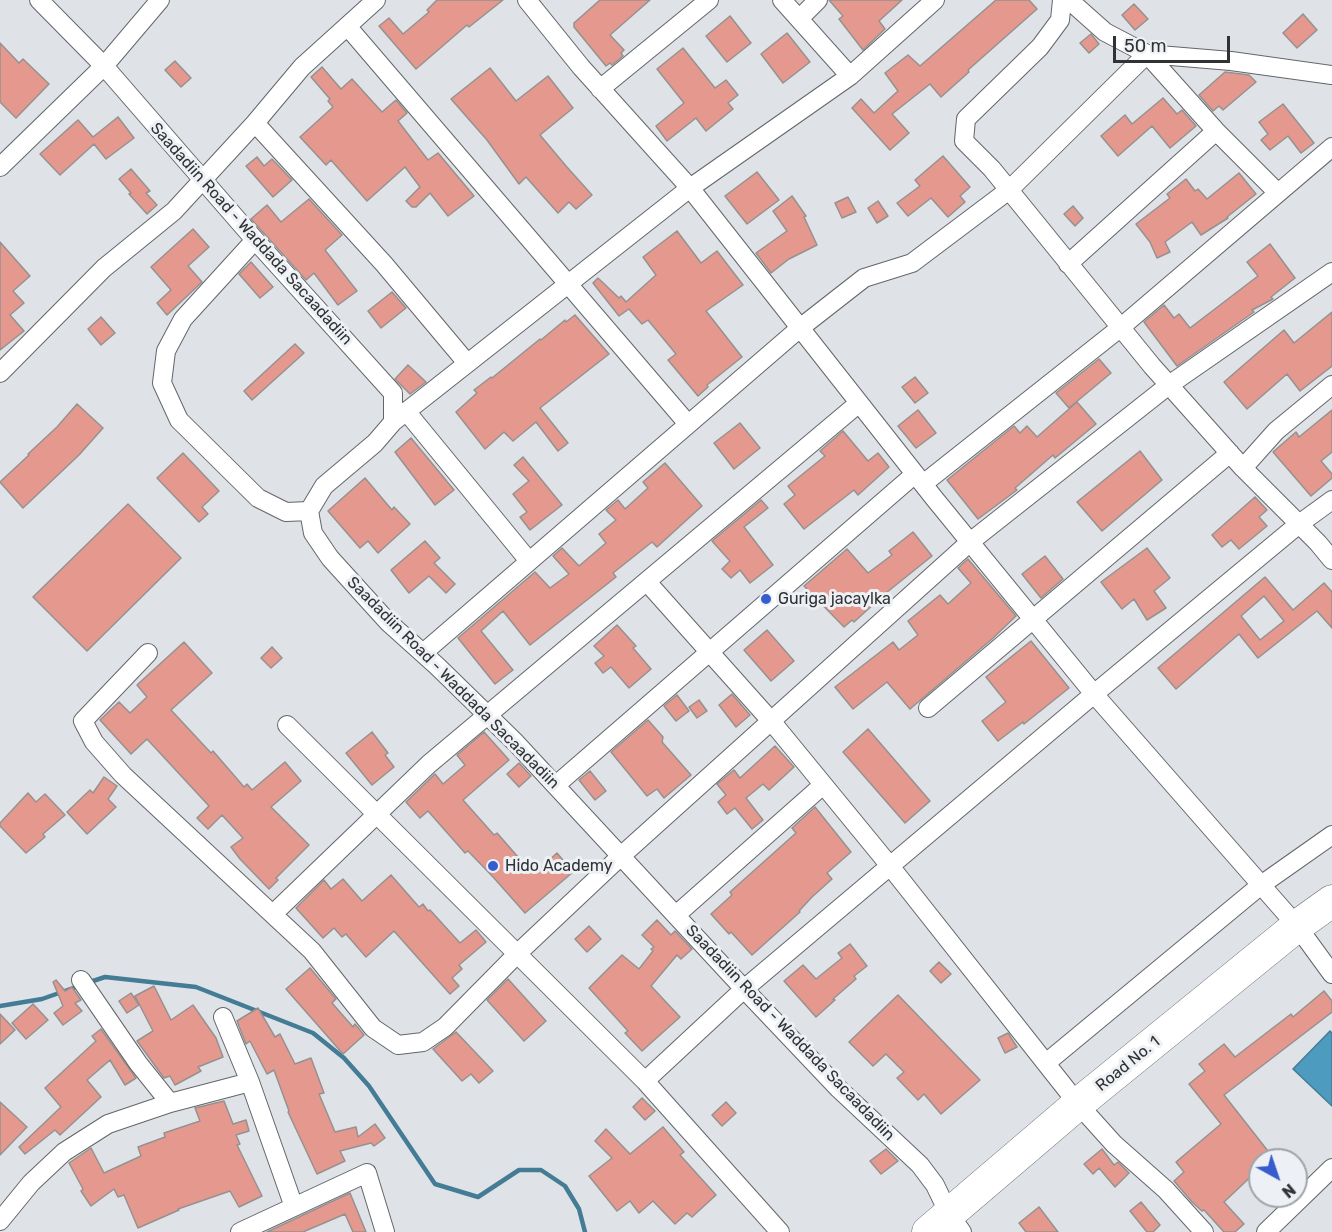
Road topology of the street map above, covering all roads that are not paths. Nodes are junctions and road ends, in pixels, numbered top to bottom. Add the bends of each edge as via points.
1 (39, 0) edge
2 (160, 0) edge
3 (527, 0) edge
4 (709, 0) edge
5 (782, 0) edge
6 (818, 0) edge
7 (935, 0) edge
8 (1062, 0) edge
9 (1069, 0) edge
10 (370, 2) edge
11 (799, 19) junction
12 (347, 26) junction
13 (1147, 54) junction
14 (104, 66) junction
15 (1332, 75) edge
16 (850, 76) junction
17 (600, 89) junction
18 (255, 123) junction
19 (1216, 131) junction
20 (1329, 154) edge
21 (0, 167) edge
22 (201, 180) junction
23 (690, 188) junction
24 (1009, 190) junction
25 (1278, 193) junction
26 (255, 240) junction
27 (1068, 264) junction
28 (1332, 272) edge
29 (568, 284) junction
30 (800, 327) junction
31 (1120, 328) junction
32 (467, 363) junction
33 (0, 373) edge
34 (1169, 385) junction
35 (1332, 385) edge
36 (859, 403) junction
37 (400, 417) junction
38 (688, 424) junction
39 (1230, 453) junction
40 (1243, 468) junction
41 (919, 479) junction
42 (1332, 500) edge
43 (309, 511) junction
44 (1299, 524) junction
45 (970, 542) junction
46 (1332, 560) edge
47 (528, 561) junction
48 (646, 582) junction
49 (1033, 619) junction
50 (148, 653) dead end
51 (423, 653) junction
52 (710, 653) junction
53 (1094, 694) junction
54 (928, 708) dead end
55 (488, 716) junction
56 (772, 722) junction
57 (287, 725) dead end
58 (823, 785) junction
59 (556, 786) junction
60 (377, 814) junction
61 (1332, 835) edge
62 (621, 856) junction
63 (890, 866) junction
64 (1261, 885) junction
65 (1332, 901) edge
66 (273, 914) junction
67 (676, 915) junction
68 (1297, 926) junction
69 (518, 954) junction
70 (1331, 972) edge
71 (81, 980) dead end
72 (744, 989) junction
73 (223, 1017) dead end
74 (1046, 1063) junction
75 (645, 1081) junction
76 (250, 1082) junction
77 (170, 1103) junction
78 (1078, 1104) junction
79 (1332, 1168) edge
80 (294, 1207) junction
81 (0, 1221) edge
82 (947, 1226) edge
83 (240, 1232) edge
84 (385, 1232) edge
85 (780, 1232) edge
86 (1204, 1232) edge
87 (1266, 1232) edge

1 - 14 street, Saadadiin Road - Waddada Sacaadadiin
2 - 14 street
3 - 17 street
4 - 17 street
5 - 11 street
6 - 11 street
7 - 16 street
8 - 24 street via 1060,20 1040,47 966,119 964,141
9 - 13 street via 1105,32
10 - 12 street
11 - 16 street
12 - 18 street via 302,67
12 - 29 street
13 - 15 street
13 - 19 street
13 - 24 street
14 - 21 street
14 - 22 street, Saadadiin Road - Waddada Sacaadadiin
16 - 23 street
17 - 23 street
18 - 22 street
18 - 32 street via 384,264
19 - 25 street
19 - 27 street
20 - 25 street
22 - 26 street, Saadadiin Road - Waddada Sacaadadiin
22 - 33 street via 174,211 104,268
23 - 29 street
23 - 30 street
24 - 27 street
24 - 30 street via 912,263 864,278
25 - 31 street
26 - 37 street, Saadadiin Road - Waddada Sacaadadiin via 393,393
26 - 43 street via 183,319 166,351 162,383 179,420 258,498 286,512
27 - 31 street
28 - 34 street
29 - 32 street
29 - 38 street
30 - 36 street
30 - 38 street
31 - 34 street
31 - 41 street
32 - 37 street
34 - 39 street
34 - 45 street
35 - 40 street via 1276,431
36 - 41 street
36 - 48 street
37 - 43 street via 324,486
37 - 47 street
38 - 47 street
39 - 40 street
39 - 49 street
40 - 44 street
41 - 45 street
41 - 52 street
42 - 44 street
43 - 51 street, Saadadiin Road - Waddada Sacaadadiin via 313,533 330,558 388,622
44 - 46 street
44 - 53 street
45 - 49 street
45 - 56 street
47 - 51 street
48 - 52 street
48 - 55 street
49 - 53 street
49 - 54 street
50 - 66 street via 83,721 94,742 123,775
51 - 55 street, Saadadiin Road - Waddada Sacaadadiin
52 - 56 street
52 - 59 street
53 - 63 street
53 - 64 street
55 - 59 street, Saadadiin Road - Waddada Sacaadadiin
55 - 60 street via 404,786
56 - 58 street
56 - 62 street
57 - 60 street
58 - 63 street
58 - 67 street
59 - 62 street, Saadadiin Road - Waddada Sacaadadiin
60 - 66 street
60 - 69 street
61 - 64 street
62 - 67 street, Saadadiin Road - Waddada Sacaadadiin
62 - 69 street
63 - 72 street
63 - 74 street
64 - 68 street
64 - 74 street
65 - 68 highway, Road No. 1
66 - 69 street via 312,951 373,1028 398,1045 423,1042 445,1027
67 - 72 street, Saadadiin Road - Waddada Sacaadadiin
68 - 70 street
68 - 78 highway, Road No. 1
69 - 75 street
71 - 77 street
72 - 75 street
72 - 82 street, Saadadiin Road - Waddada Sacaadadiin via 920,1165 935,1185
73 - 76 street
74 - 78 street
75 - 85 street
76 - 77 street
76 - 80 street
77 - 81 street via 108,1124 64,1152 31,1183
78 - 82 highway, Road No. 1
78 - 86 street
79 - 87 street
80 - 83 street
80 - 84 street via 367,1173

